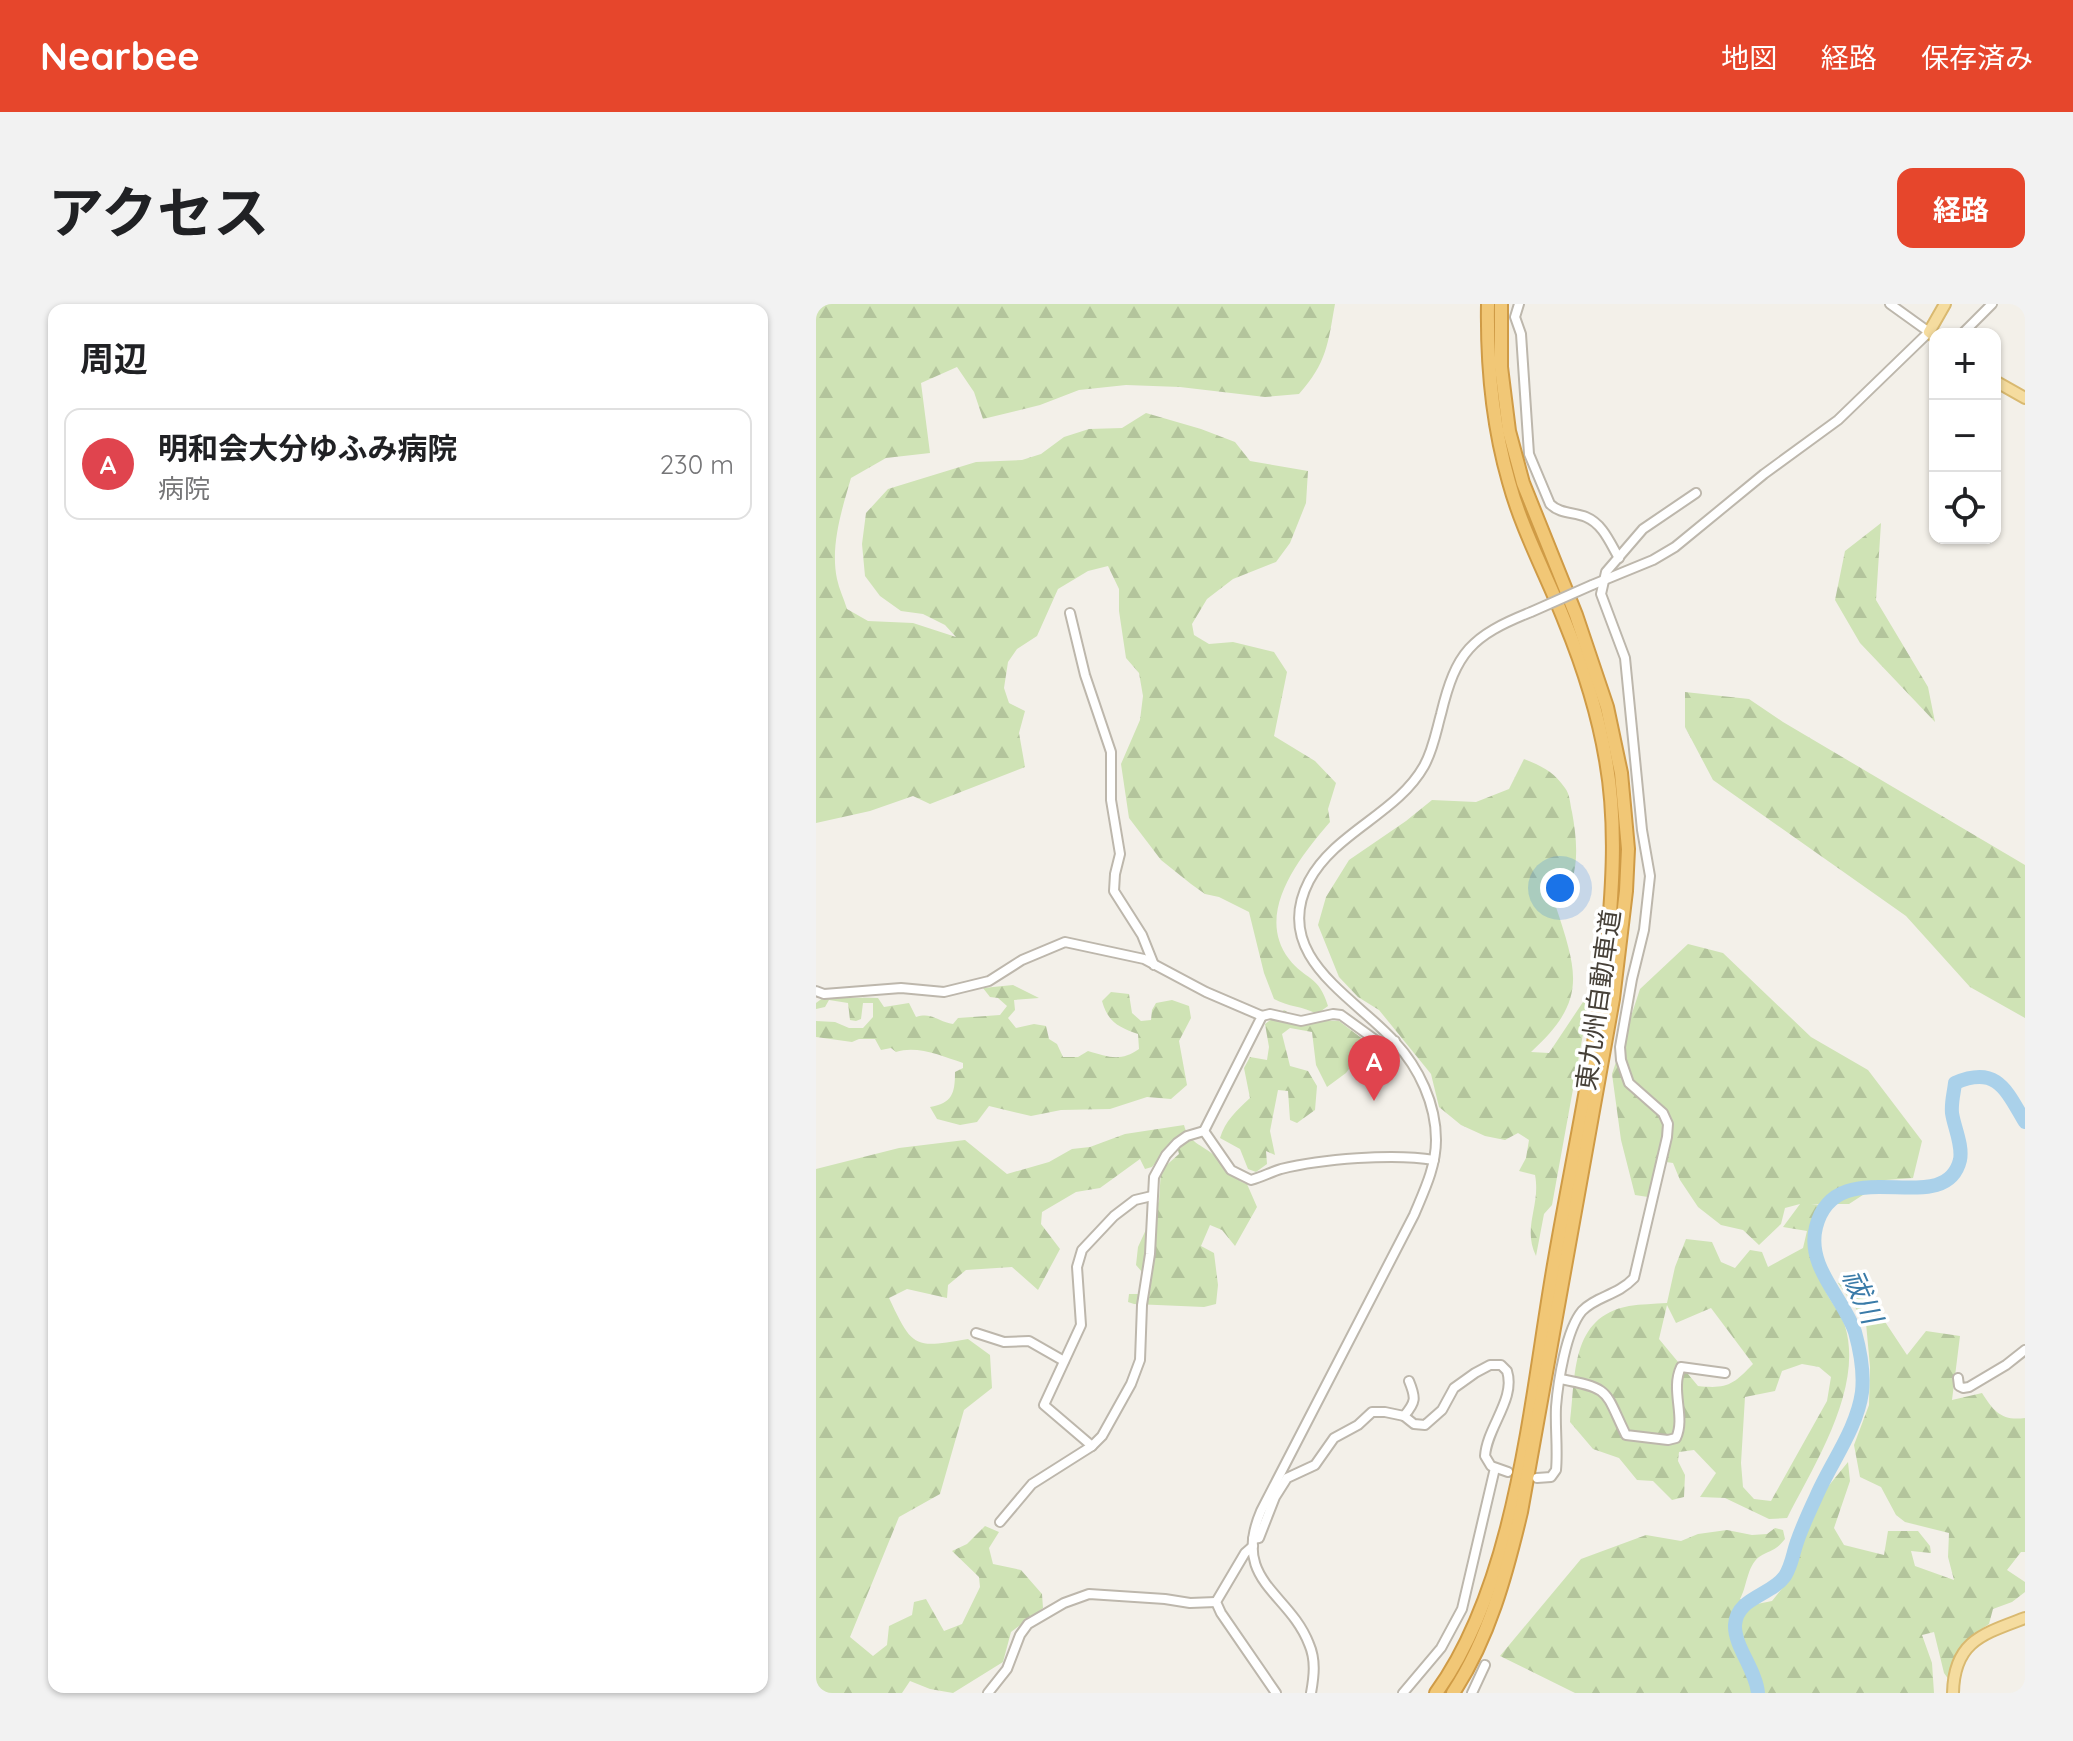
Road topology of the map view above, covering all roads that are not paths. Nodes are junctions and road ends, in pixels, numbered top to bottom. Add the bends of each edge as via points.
1 (1488, 304) edge
2 (1501, 304) edge
3 (1519, 304) edge
4 (1890, 304) edge
5 (1945, 304) edge
6 (1992, 304) edge
7 (1935, 328) edge
8 (1968, 328) edge
9 (1929, 332) edge
10 (1929, 337) edge
11 (2001, 384) edge
12 (2025, 398) edge
13 (1696, 493) dead end
14 (1619, 558) junction
15 (1602, 582) junction
16 (1070, 613) dead end
17 (1154, 965) junction
18 (816, 991) edge
19 (1262, 1016) junction
20 (1395, 1041) junction
21 (1204, 1131) junction
22 (1434, 1160) junction
23 (1152, 1196) junction
24 (976, 1333) dead end
25 (2025, 1350) edge
26 (1064, 1361) junction
27 (1725, 1373) dead end
28 (1958, 1378) dead end
29 (1561, 1379) junction
30 (1409, 1381) dead end
31 (1404, 1416) junction
32 (1092, 1446) junction
33 (1495, 1468) junction
34 (1508, 1472) dead end
35 (1537, 1478) dead end
36 (1000, 1522) dead end
37 (1253, 1542) junction
38 (1216, 1602) junction
39 (2025, 1618) edge
40 (1485, 1665) dead end
41 (988, 1693) edge
42 (1276, 1693) edge
43 (1311, 1693) edge
44 (1403, 1693) edge
45 (1436, 1693) edge
46 (1453, 1693) edge
47 (1472, 1693) edge
48 (1953, 1693) edge

1 - 45 highway, 東九州自動車道 via 1492,402 1509,485 1575,650 1606,759 1613,889 1591,1064 1511,1510 1479,1613
2 - 46 highway, 東九州自動車道 via 1504,399 1512,444 1594,662 1615,737 1626,813 1626,891 1611,1012 1521,1512 1491,1617
3 - 14 street via 1515,317 1521,334 1529,454 1550,504 1601,527
4 - 9 street
5 - 7 main road
6 - 8 street
10 - 15 street via 1838,420 1675,547
11 - 12 main road
13 - 14 street via 1648,524
14 - 15 street
15 - 20 street, bridge via 1487,634 1461,658 1423,769 1393,803 1338,846 1309,881 1300,913 1303,940 1317,968
15 - 29 street via 1602,601 1626,664 1650,876 1621,1060 1629,1083 1668,1124 1634,1278 1619,1293 1584,1309 1569,1338
16 - 17 street via 1111,752 1111,800 1120,854 1114,891
17 - 18 street via 1065,942 989,981 944,992
17 - 19 street
19 - 20 street via 1301,1021 1341,1015 1381,1044
19 - 21 street
20 - 22 street via 1428,1096
21 - 22 street via 1231,1170 1251,1180 1305,1165 1407,1156
21 - 23 street via 1187,1136 1166,1155 1154,1177
22 - 37 street via 1414,1215 1261,1511
23 - 26 street via 1135,1200 1114,1216 1082,1250 1077,1267 1081,1325
23 - 32 street via 1140,1360
24 - 26 street via 1004,1342 1029,1341
25 - 28 street via 1969,1387 1959,1386
26 - 32 street via 1044,1405
27 - 29 street via 1681,1367 1676,1394 1679,1431 1668,1440 1626,1435 1605,1391
29 - 35 street via 1556,1470 1551,1477
30 - 31 street via 1415,1402
31 - 33 street via 1425,1425 1460,1383 1490,1365 1501,1365 1510,1388 1485,1451
31 - 37 street via 1372,1412 1334,1438 1315,1465 1287,1478
32 - 36 street via 1032,1484
33 - 34 street
33 - 44 street via 1462,1609 1441,1648
37 - 38 street
37 - 43 street via 1261,1578 1309,1641 1314,1665
38 - 41 street via 1089,1594 1064,1603 1028,1624 1007,1669
38 - 42 street
39 - 48 main road via 1969,1644 1955,1668
40 - 47 street

